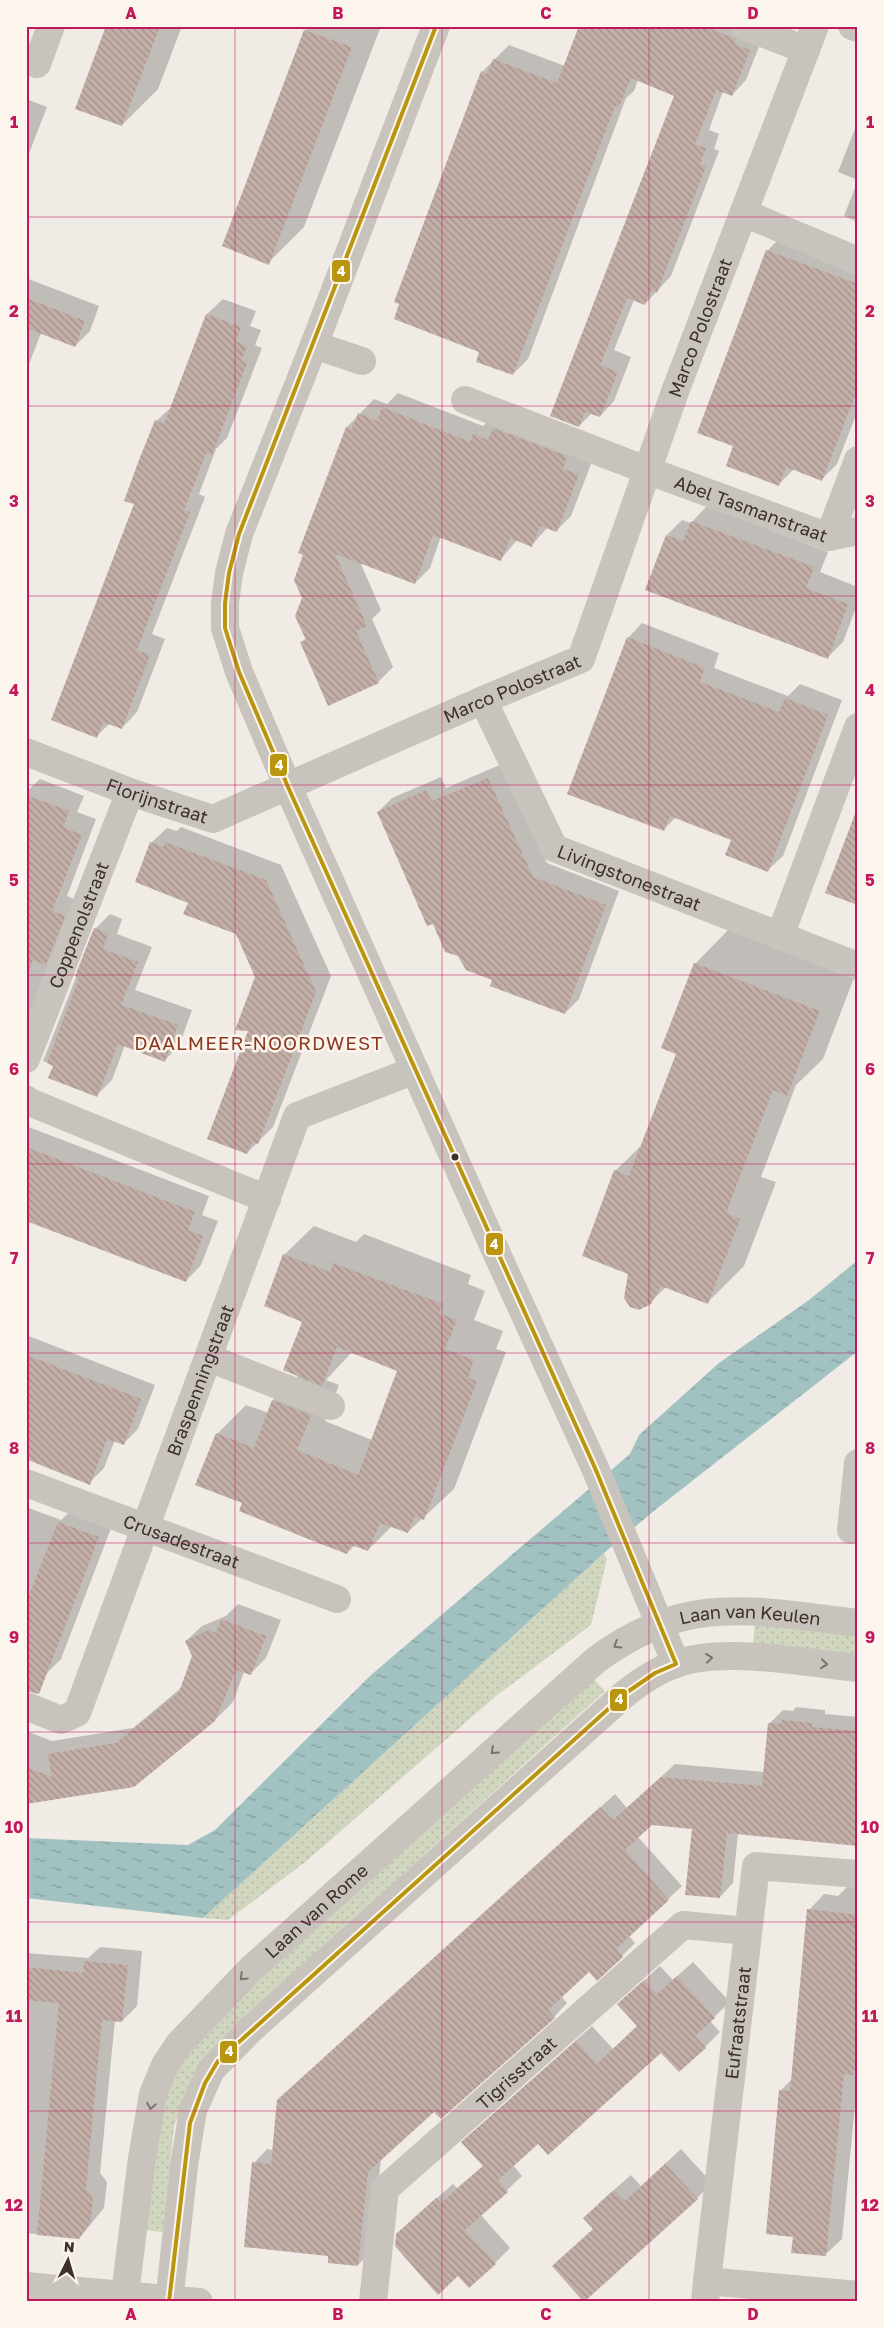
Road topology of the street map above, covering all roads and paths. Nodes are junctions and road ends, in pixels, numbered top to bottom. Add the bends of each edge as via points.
1 (51, 26) edge
2 (436, 26) edge
3 (744, 26) edge
4 (852, 26) edge
5 (858, 28) edge
6 (810, 38) edge
7 (26, 60) edge
8 (744, 213) junction
9 (858, 261) edge
10 (314, 345) junction
11 (362, 361) dead end
12 (465, 400) dead end
13 (858, 460) edge
14 (646, 470) junction
15 (858, 531) edge
16 (829, 536) junction
17 (483, 700) junction
18 (858, 727) edge
19 (26, 752) edge
20 (288, 787) junction
21 (130, 792) junction
22 (780, 936) junction
23 (858, 966) edge
24 (26, 1059) edge
25 (415, 1070) junction
26 (26, 1099) edge
27 (267, 1199) junction
28 (209, 1358) junction
29 (331, 1406) dead end
30 (858, 1463) edge
31 (26, 1483) edge
32 (143, 1528) junction
33 (850, 1530) dead end
34 (337, 1599) dead end
35 (660, 1622) junction
36 (858, 1623) edge
37 (676, 1664) junction
38 (858, 1668) edge
39 (26, 1706) edge
40 (858, 1874) edge
41 (747, 1930) junction
42 (26, 2286) edge
43 (706, 2291) edge
44 (858, 2295) edge
45 (125, 2298) edge
46 (169, 2300) edge
47 (200, 2302) edge
48 (373, 2302) edge

1 - 7 street via 37,64
2 - 10 street
3 - 6 street
4 - 5 street
6 - 8 street, Marco Polostraat
8 - 9 street
8 - 14 street, Marco Polostraat
10 - 11 street
10 - 20 street via 238,534 225,603 225,628 230,651
12 - 14 street
13 - 16 street
14 - 16 street, Abel Tasmanstraat
14 - 17 street, Marco Polostraat via 582,659
15 - 16 street, Abel Tasmanstraat
17 - 20 street, Marco Polostraat
17 - 22 street, Livingstonestraat via 554,848
18 - 22 street
19 - 21 street, Florijnstraat
20 - 21 street, Florijnstraat via 212,819
20 - 25 street
21 - 24 street, Coppenolstraat
22 - 23 street, Livingstonestraat
25 - 27 street, Braspenningstraat via 297,1116
25 - 35 street via 595,1468
26 - 27 street
27 - 28 street, Braspenningstraat
28 - 29 street
28 - 32 street, Braspenningstraat
30 - 33 street
31 - 32 street, Crusadestraat
32 - 34 street, Crusadestraat
32 - 39 street, Braspenningstraat via 77,1713 61,1720
35 - 36 street, Laan van Keulen via 701,1612 736,1610
35 - 37 street, Laan van Keulen
35 -> 45 street, Laan van Rome via 629,1637 596,1660 251,1969 179,2044 165,2065 153,2094
37 -> 38 street, Laan van Keulen via 731,1656
37 - 46 street via 647,1677 626,1693 218,2061 205,2083 190,2122
40 - 41 street, Eufraatstraat via 756,1866
41 - 43 street, Eufraatstraat
41 - 48 street, Tigrisstraat via 684,1925 385,2189
42 - 45 street
43 - 44 street
45 - 46 street
46 - 47 street

